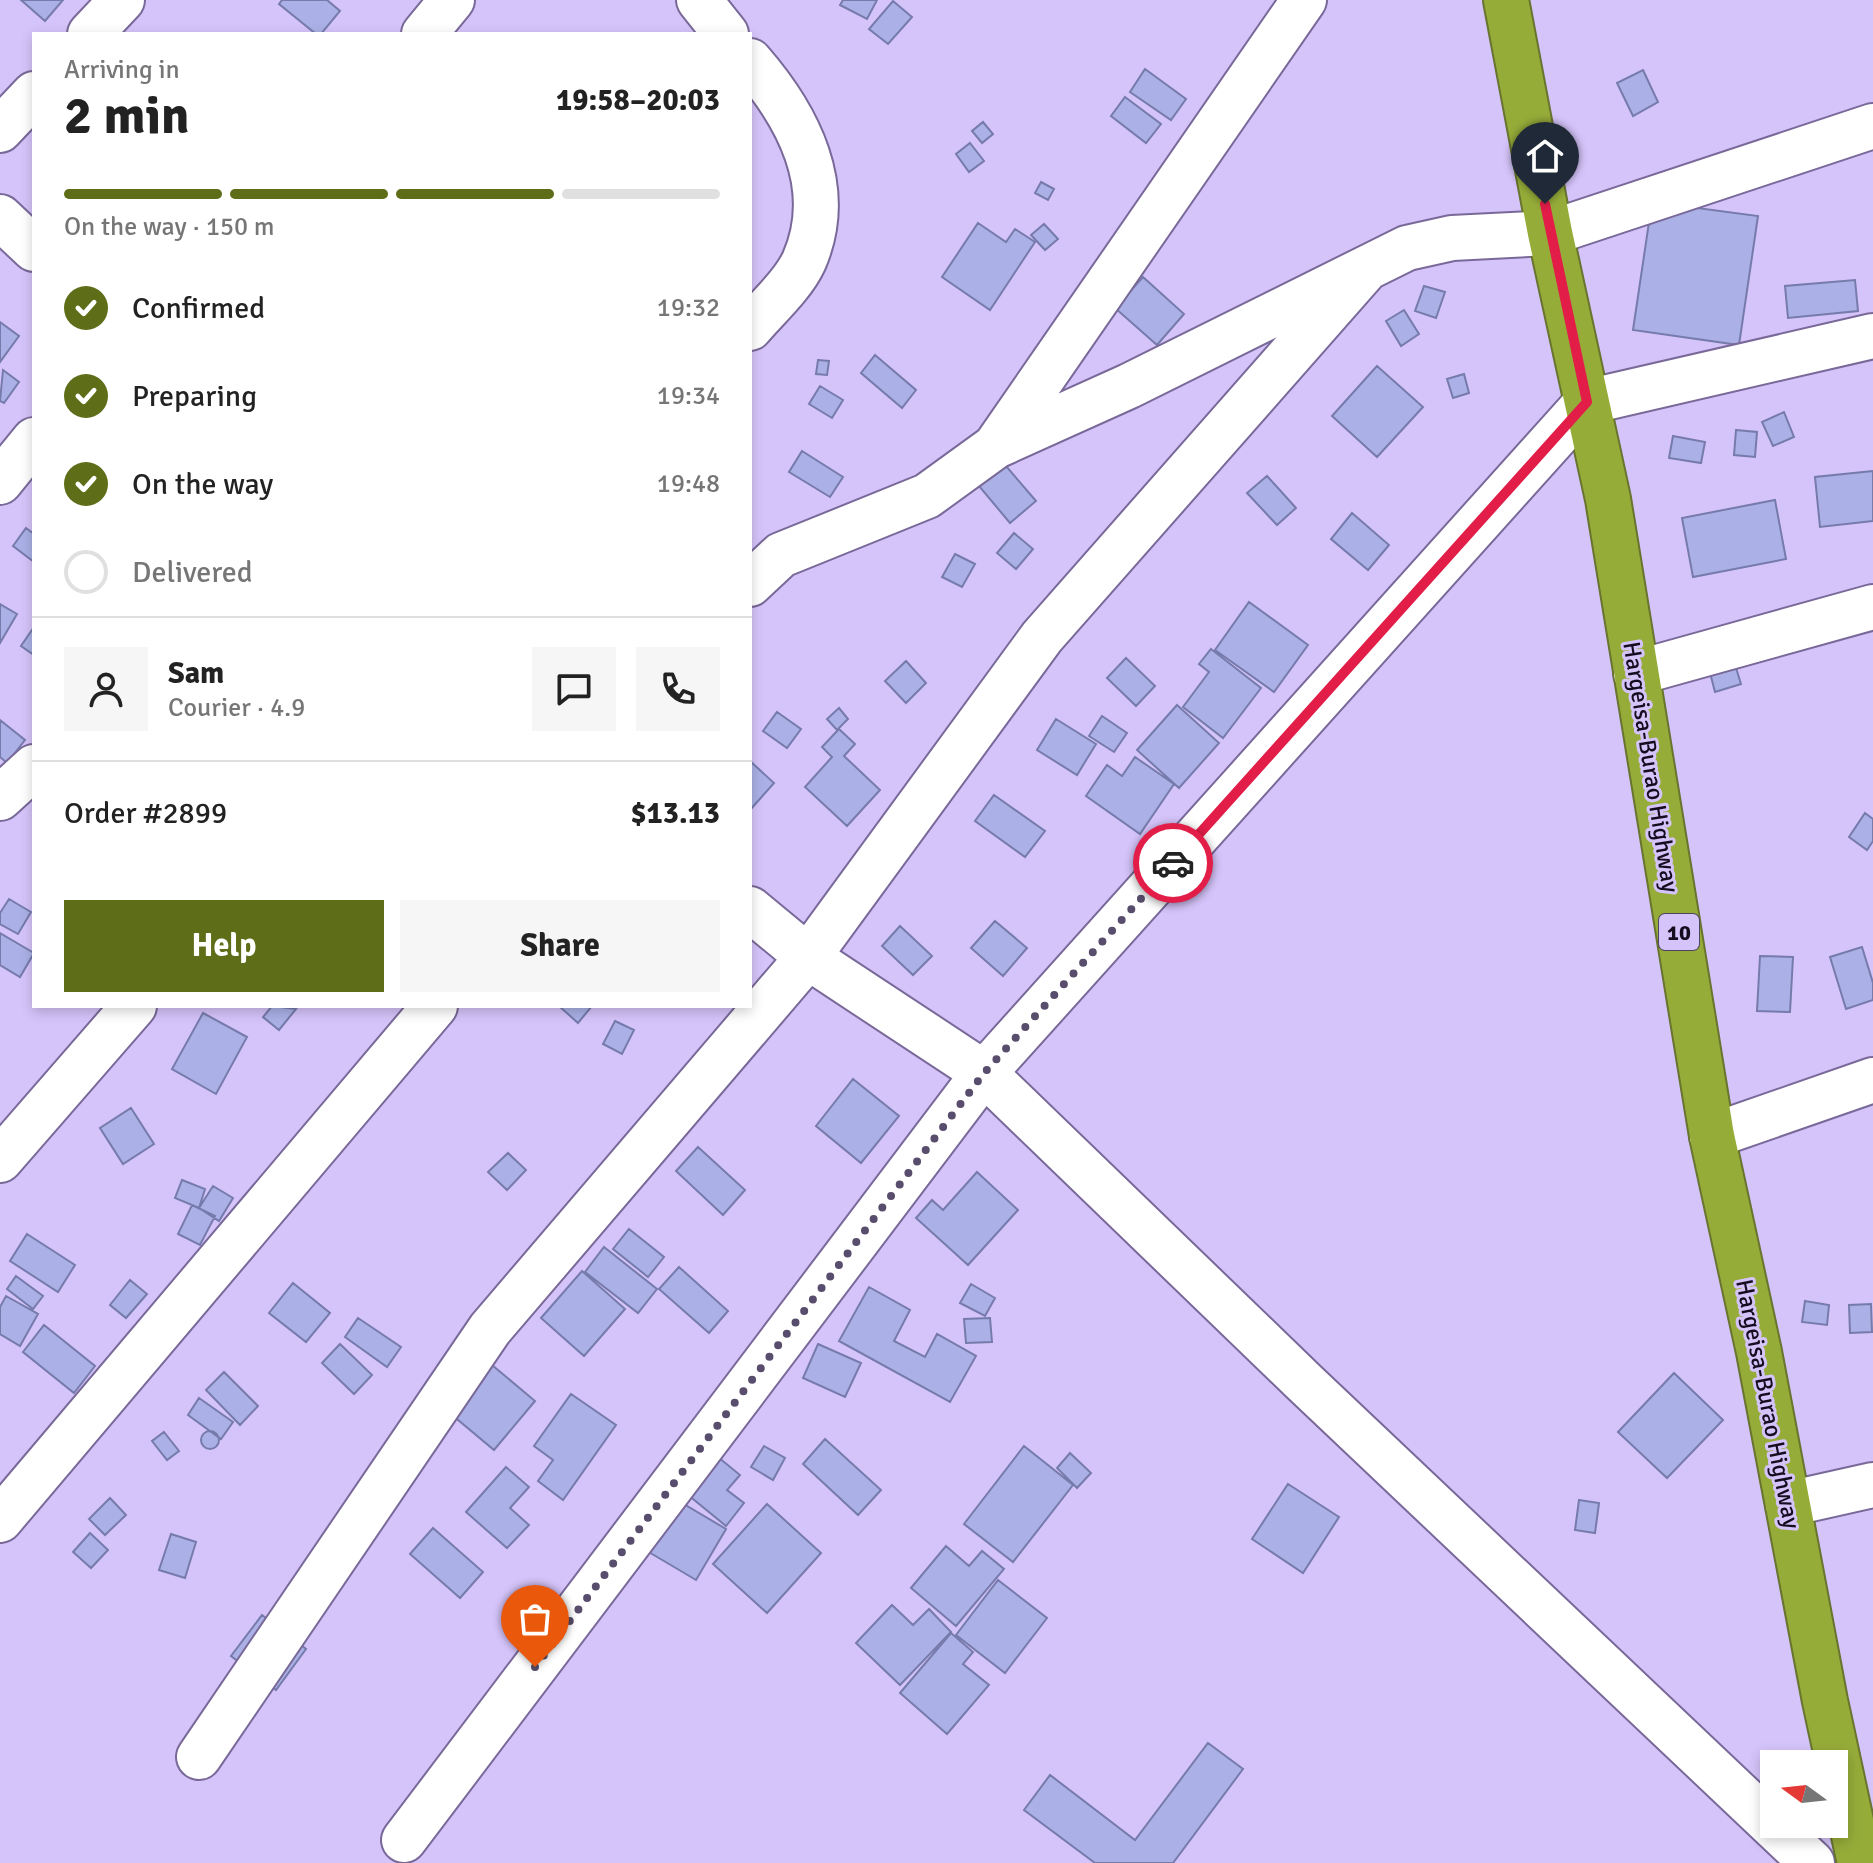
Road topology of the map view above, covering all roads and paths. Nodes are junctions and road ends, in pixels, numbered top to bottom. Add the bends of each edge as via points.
1 (122, 0) edge
2 (452, 0) edge
3 (699, 0) edge
4 (1304, 0) edge
5 (1506, 0) edge
6 (92, 32) edge
7 (426, 32) edge
8 (724, 32) edge
9 (752, 63) edge
10 (32, 96) edge
11 (1873, 126) edge
12 (0, 130) edge
13 (0, 217) edge
14 (1550, 233) junction
15 (32, 247) edge
16 (1367, 268) junction
17 (752, 326) edge
18 (1873, 336) edge
19 (1587, 402) junction
20 (32, 442) edge
21 (996, 446) junction
22 (0, 482) edge
23 (752, 582) edge
24 (1873, 607) edge
25 (1636, 673) junction
26 (32, 769) edge
27 (0, 798) edge
28 (752, 911) edge
29 (808, 957) junction
30 (132, 1008) edge
31 (433, 1008) edge
32 (984, 1073) junction
33 (1873, 1080) edge
34 (1712, 1136) junction
35 (0, 1160) edge
36 (1873, 1485) edge
37 (1788, 1504) junction
38 (0, 1520) edge
39 (199, 1757) dead end
40 (1861, 1811) edge
41 (404, 1840) dead end
42 (1812, 1863) edge
43 (1860, 1863) edge

1 - 6 street
2 - 7 street
3 - 8 street
4 - 21 street
5 - 14 highway, Hargeisa-Burao Highway / 10
9 - 17 street via 776,91 811,156 816,220 803,263
10 - 12 street
11 - 14 street
13 - 15 street
14 - 16 street via 1452,238 1407,248
14 - 19 highway, Hargeisa-Burao Highway / 10
16 - 21 street
16 - 29 street via 1042,637
18 - 19 street
19 - 25 highway, Hargeisa-Burao Highway / 10
19 - 32 street
20 - 22 street
21 - 23 street via 927,496 781,555
24 - 25 street
25 - 34 highway, Hargeisa-Burao Highway / 10
26 - 27 street
28 - 29 street
29 - 32 street
29 - 39 street via 490,1329
30 - 35 street
31 - 38 street
32 - 41 street
32 - 42 street
33 - 34 street
34 - 37 highway, Hargeisa-Burao Highway / 10
36 - 37 street
37 - 40 highway, Hargeisa-Burao Highway / 10
40 - 43 highway, Hargeisa-Burao Highway / 10

